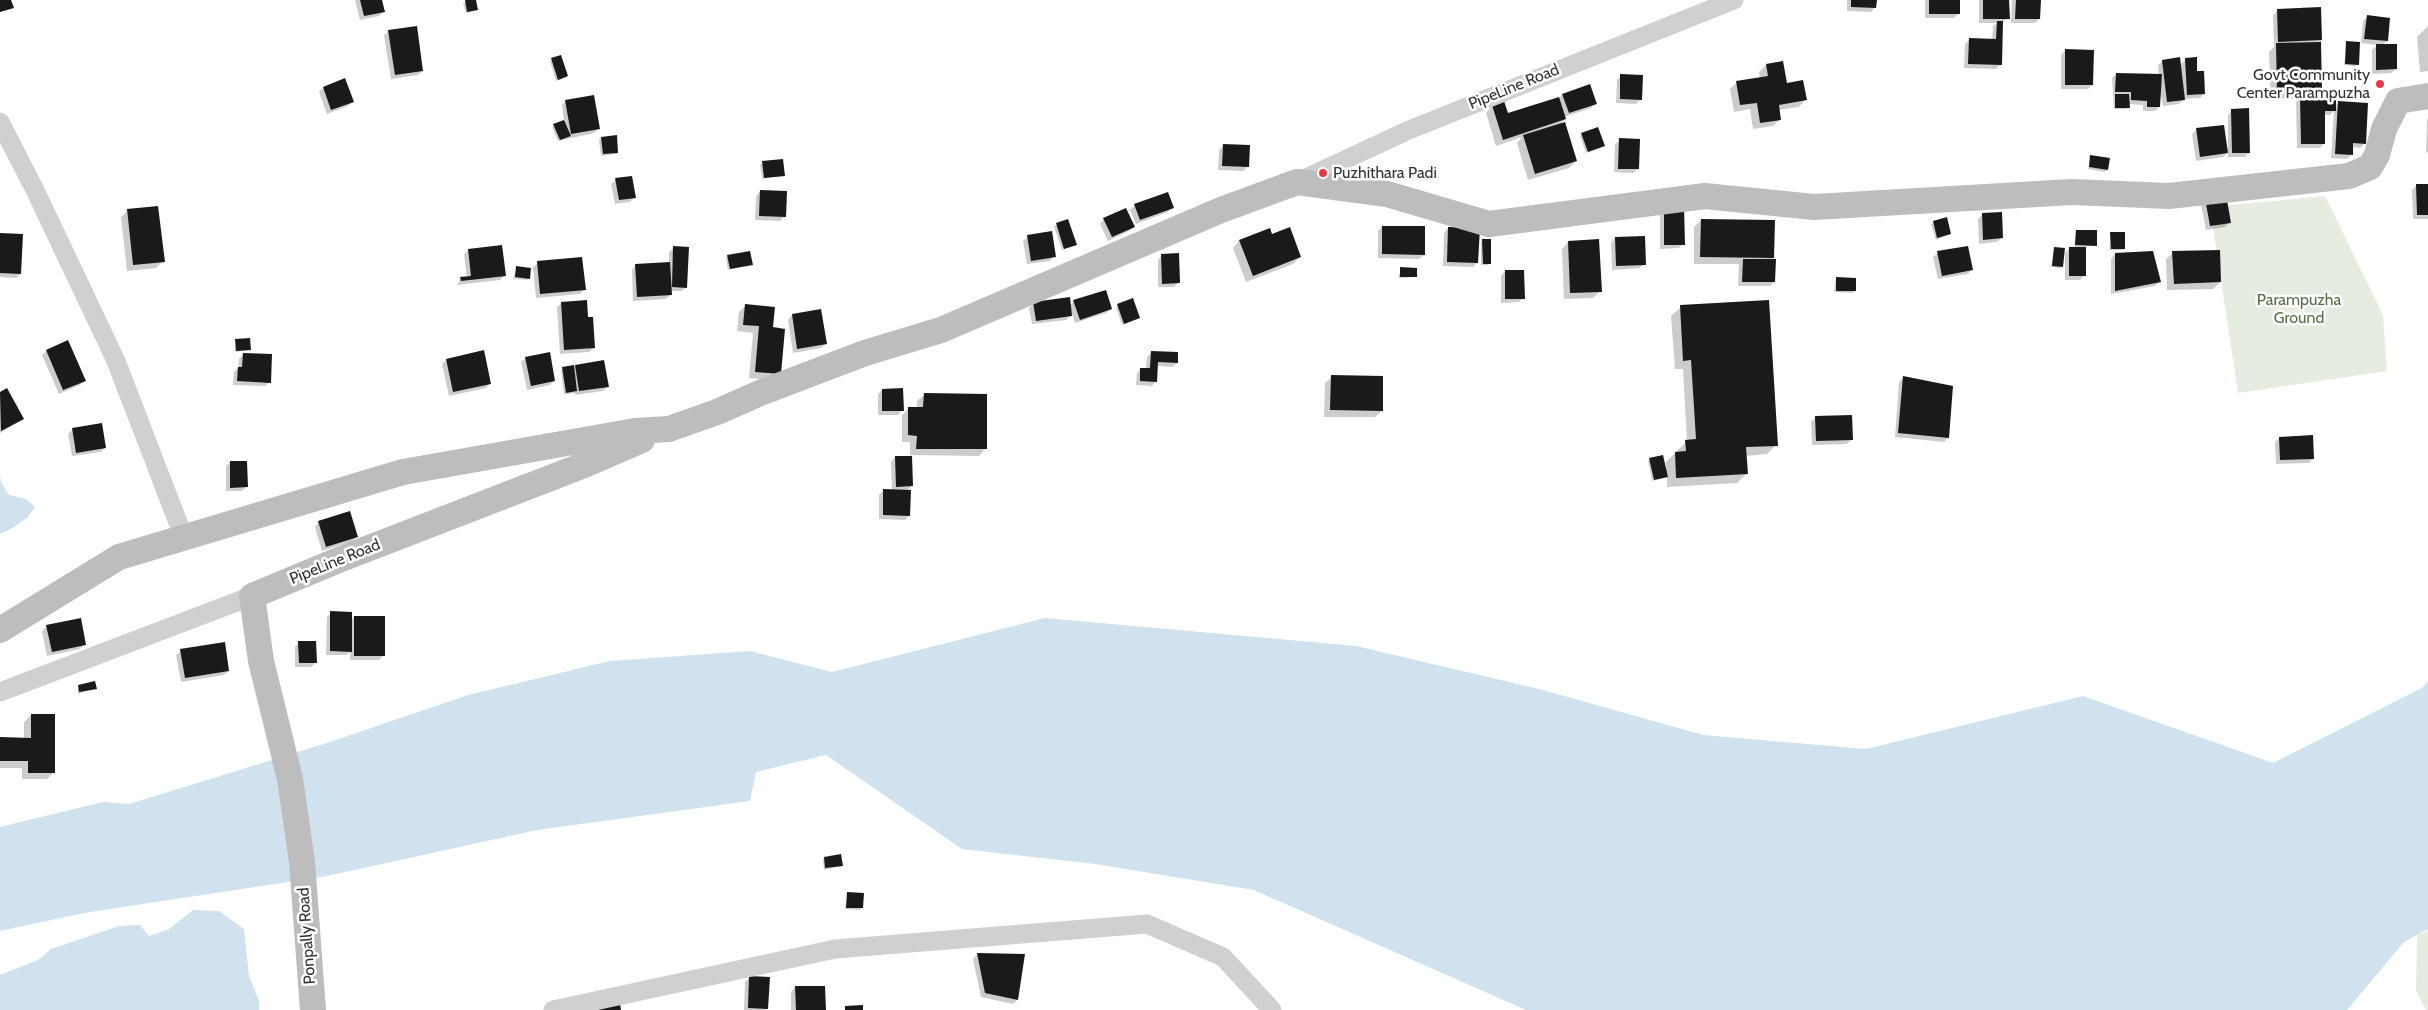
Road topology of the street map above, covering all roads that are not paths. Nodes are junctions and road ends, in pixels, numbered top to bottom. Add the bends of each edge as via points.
1 (1734, 0) edge
2 (2428, 96) edge
3 (0, 122) edge
4 (1297, 182) junction
5 (669, 429) junction
6 (184, 538) junction
7 (252, 596) junction
8 (0, 630) edge
9 (0, 692) edge
10 (313, 1010) edge
11 (553, 1010) edge
12 (1272, 1010) edge

1 - 4 street, PipeLine Road via 1418,126
2 - 4 main road via 2398,101 2370,167 2349,176 2169,196 2072,192 1814,207 1705,196 1489,224 1387,194
3 - 6 street via 116,361
4 - 5 main road via 1212,213 941,330 865,353
5 - 6 main road via 635,431 403,472
5 - 7 main road, PipeLine Road
6 - 8 main road via 119,558
7 - 9 street, PipeLine Road
7 - 10 main road, Ponpally Road via 261,661 290,779 302,862
11 - 12 street via 835,950 1146,924 1223,957

